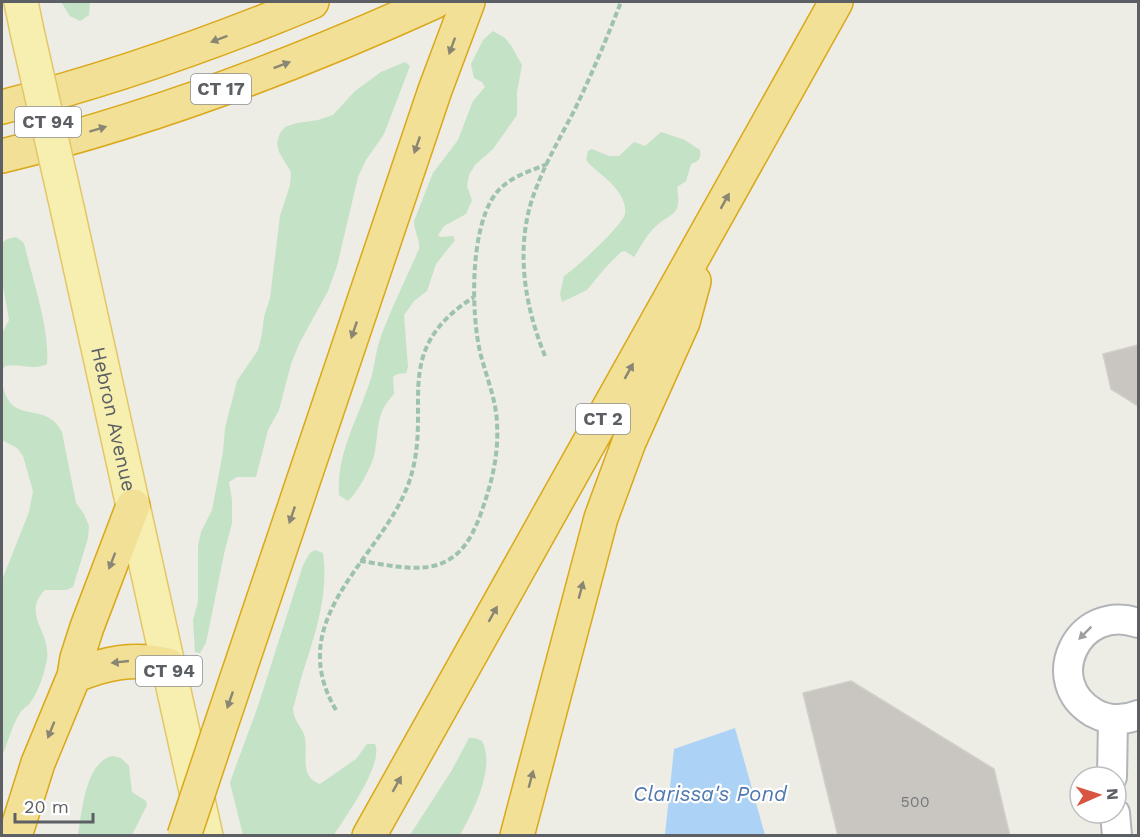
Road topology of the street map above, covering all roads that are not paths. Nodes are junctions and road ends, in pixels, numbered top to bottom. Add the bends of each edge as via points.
1 (312, 2) edge
2 (434, 2) edge
3 (468, 2) edge
4 (836, 2) edge
5 (24, 16) edge
6 (2, 107) edge
7 (2, 156) edge
8 (699, 246) junction
9 (133, 506) junction
10 (1138, 623) edge
11 (168, 665) junction
12 (74, 676) junction
13 (1126, 717) edge
14 (1115, 765) edge
15 (15, 836) edge
16 (184, 836) edge
17 (206, 836) edge
18 (369, 836) edge
19 (517, 836) edge

1 -> 6 highway, CT 17 via 149,64
7 -> 2 highway, CT 17 via 214,92
3 -> 16 highway, bridge
8 -> 4 highway, CT 2
5 - 9 main road, Hebron Avenue / CT 94, bridge
18 -> 8 highway, CT 2
19 -> 8 highway via 601,518 629,442 683,322
9 - 11 main road, Hebron Avenue / CT 94
9 -> 12 highway via 87,627
10 -> 13 street via 1105,620 1091,626 1072,648 1069,663 1069,678 1080,701 1101,716
11 -> 12 highway via 141,661 112,663
11 - 17 main road, Hebron Avenue / CT 94
12 -> 15 highway via 36,769
13 - 14 street

